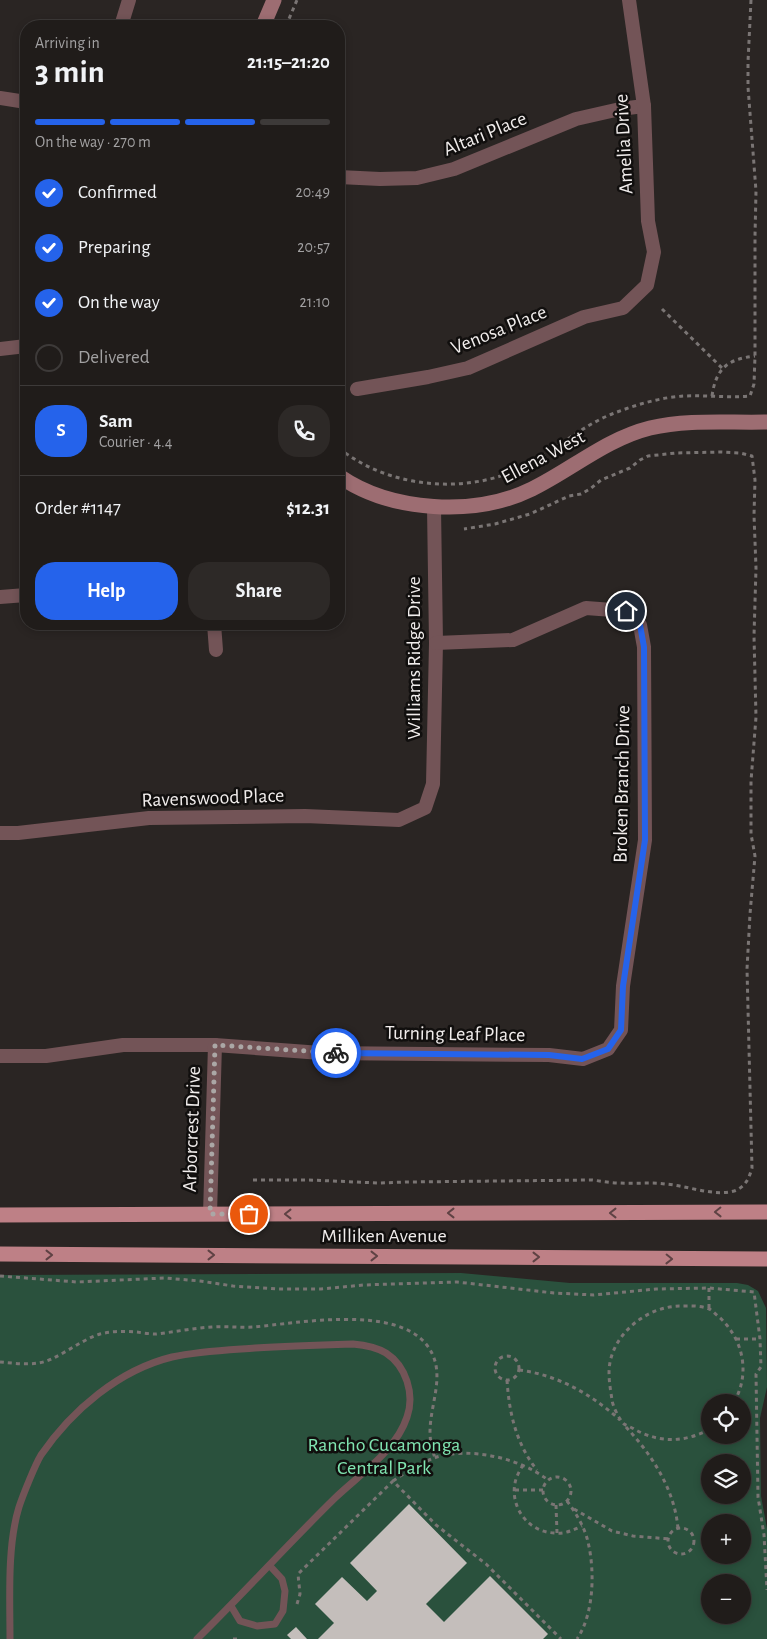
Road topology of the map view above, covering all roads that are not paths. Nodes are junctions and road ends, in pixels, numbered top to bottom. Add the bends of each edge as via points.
1 (129, 0) edge
2 (274, 0) edge
3 (629, 0) edge
4 (123, 20) edge
5 (266, 20) edge
6 (0, 98) edge
7 (20, 101) edge
8 (644, 106) junction
9 (345, 177) edge
10 (647, 285) joint
11 (20, 347) edge
12 (0, 349) edge
13 (356, 389) dead end
14 (767, 422) edge
15 (345, 479) edge
16 (434, 507) junction
17 (20, 596) edge
18 (0, 598) edge
19 (214, 630) edge
20 (436, 643) junction
21 (216, 650) dead end
22 (425, 808) joint
23 (0, 832) edge
24 (215, 1045) junction
25 (608, 1049) joint
26 (0, 1056) edge
27 (767, 1212) edge
28 (210, 1214) junction
29 (0, 1215) edge
30 (0, 1254) edge
31 (767, 1260) edge
32 (270, 1566) junction
33 (231, 1606) junction
34 (10, 1639) edge
35 (197, 1639) edge

1 - 4 street
2 - 5 street
3 - 8 street, Amelia Drive
6 - 7 street
8 - 9 street, Altari Place via 576,119 454,170 417,178
8 - 10 street, Amelia Drive via 648,220 654,252
10 - 13 street, Venosa Place via 623,308 584,317 468,368
11 - 12 street
14 - 16 street, Ellena West via 685,423 649,428 620,439 531,490 502,501
15 - 16 street, Ellena West via 404,504
16 - 20 street, Williams Ridge Drive
17 - 18 street
19 - 21 street
20 - 22 street, Williams Ridge Drive via 433,784
20 - 25 street, Broken Branch Drive via 513,640 586,608 626,611 640,625 644,647 645,840 623,986 621,1030
22 - 23 street, Ravenswood Place via 399,820 306,816 149,818
24 - 25 street, Turning Leaf Place via 320,1053 549,1055 582,1059
24 - 26 street, Turning Leaf Place via 122,1045 46,1056
24 - 28 street, Arborcrest Drive
27 -> 28 main road, Milliken Avenue
28 - 29 main road, Milliken Avenue
30 -> 31 main road, Milliken Avenue
32 - 33 lane
32 - 33 lane via 282,1579 285,1591 283,1611 275,1624 257,1626 240,1621
32 - 34 lane via 391,1445 400,1431 410,1399 408,1381 386,1353 371,1346 353,1344 212,1351 140,1368 109,1386 62,1428 40,1456 19,1508 10,1576
33 - 35 lane

